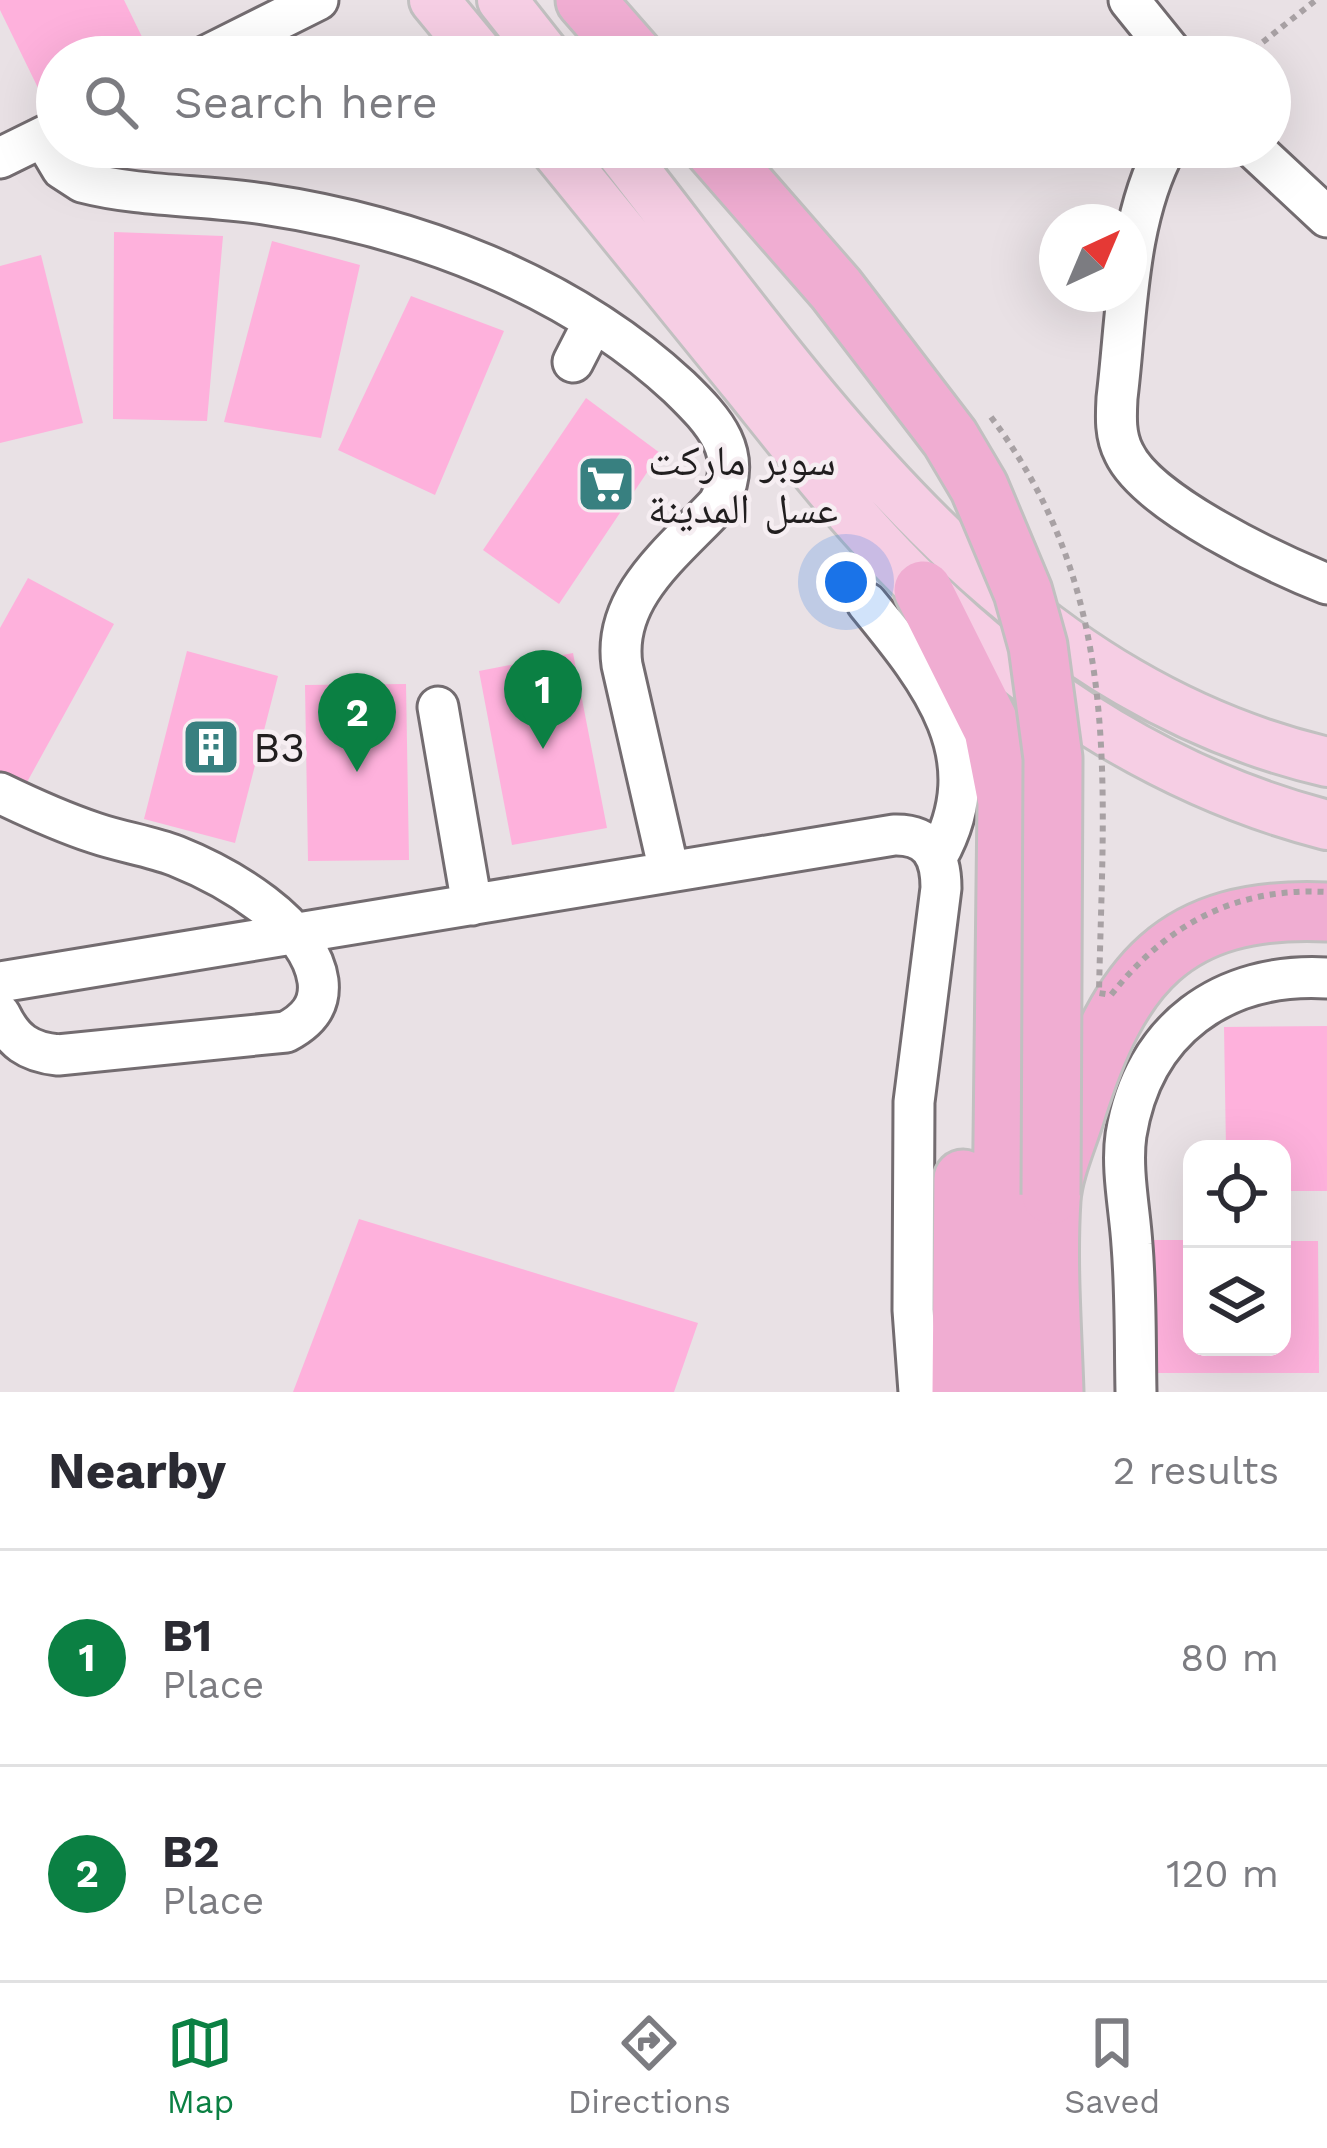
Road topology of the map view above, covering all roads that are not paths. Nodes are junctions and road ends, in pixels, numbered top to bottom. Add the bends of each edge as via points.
1 (318, 0) edge
2 (434, 0) edge
3 (502, 0) edge
4 (586, 0) edge
5 (1129, 0) edge
6 (246, 36) edge
7 (464, 36) edge
8 (530, 36) edge
9 (617, 36) edge
10 (1158, 36) edge
11 (36, 140) edge
12 (0, 158) edge
13 (62, 168) edge
14 (571, 168) edge
15 (634, 168) edge
16 (730, 168) edge
17 (1157, 168) edge
18 (1274, 168) edge
19 (1327, 217) edge
20 (593, 323) junction
21 (573, 362) dead end
22 (1327, 584) edge
23 (923, 590) junction
24 (867, 603) dead end
25 (449, 706) dead end
26 (1327, 762) edge
27 (0, 793) edge
28 (1327, 825) edge
29 (938, 857) junction
30 (669, 871) junction
31 (484, 903) junction
32 (1327, 912) edge
33 (298, 935) junction
34 (1327, 977) edge
35 (0, 982) edge
36 (0, 1014) edge
37 (1051, 1195) junction
38 (959, 1308) junction
39 (1056, 1379) edge
40 (919, 1392) edge
41 (962, 1392) edge
42 (1000, 1392) edge
43 (1136, 1392) edge

1 - 6 street
2 - 7 main road
3 - 8 main road
4 - 9 highway
5 - 10 street
11 - 12 street
13 - 20 street via 82,182 377,226 454,251
14 - 23 main road via 850,513
15 - 26 main road via 856,450 946,546 1032,620 1215,724
16 - 37 highway, bridge via 950,438 1023,592 1053,758
17 - 22 street via 1137,234 1117,398 1123,452 1158,493
18 - 19 street
20 - 21 street
20 - 30 street via 694,402 730,457 718,504 643,585 620,636
23 - 28 main road via 1077,713 1139,750 1217,789
23 - 38 highway via 993,730 1007,802 1004,872 964,1100
24 - 29 street via 928,679 952,736 957,808
25 - 31 street
27 - 33 street via 203,868
29 - 30 street via 920,838 894,835
29 - 38 street via 941,888 914,1102
30 - 31 street
31 - 33 street
32 - 37 highway, bridge via 1227,920 1154,962 1121,1000 1100,1042
33 - 35 street
33 - 36 street via 319,987 310,1015 286,1032 58,1055 23,1046
34 - 43 street via 1239,987 1195,1012 1160,1047 1136,1092 1125,1140
37 - 39 highway
38 - 40 street
38 - 41 highway
38 - 42 highway

